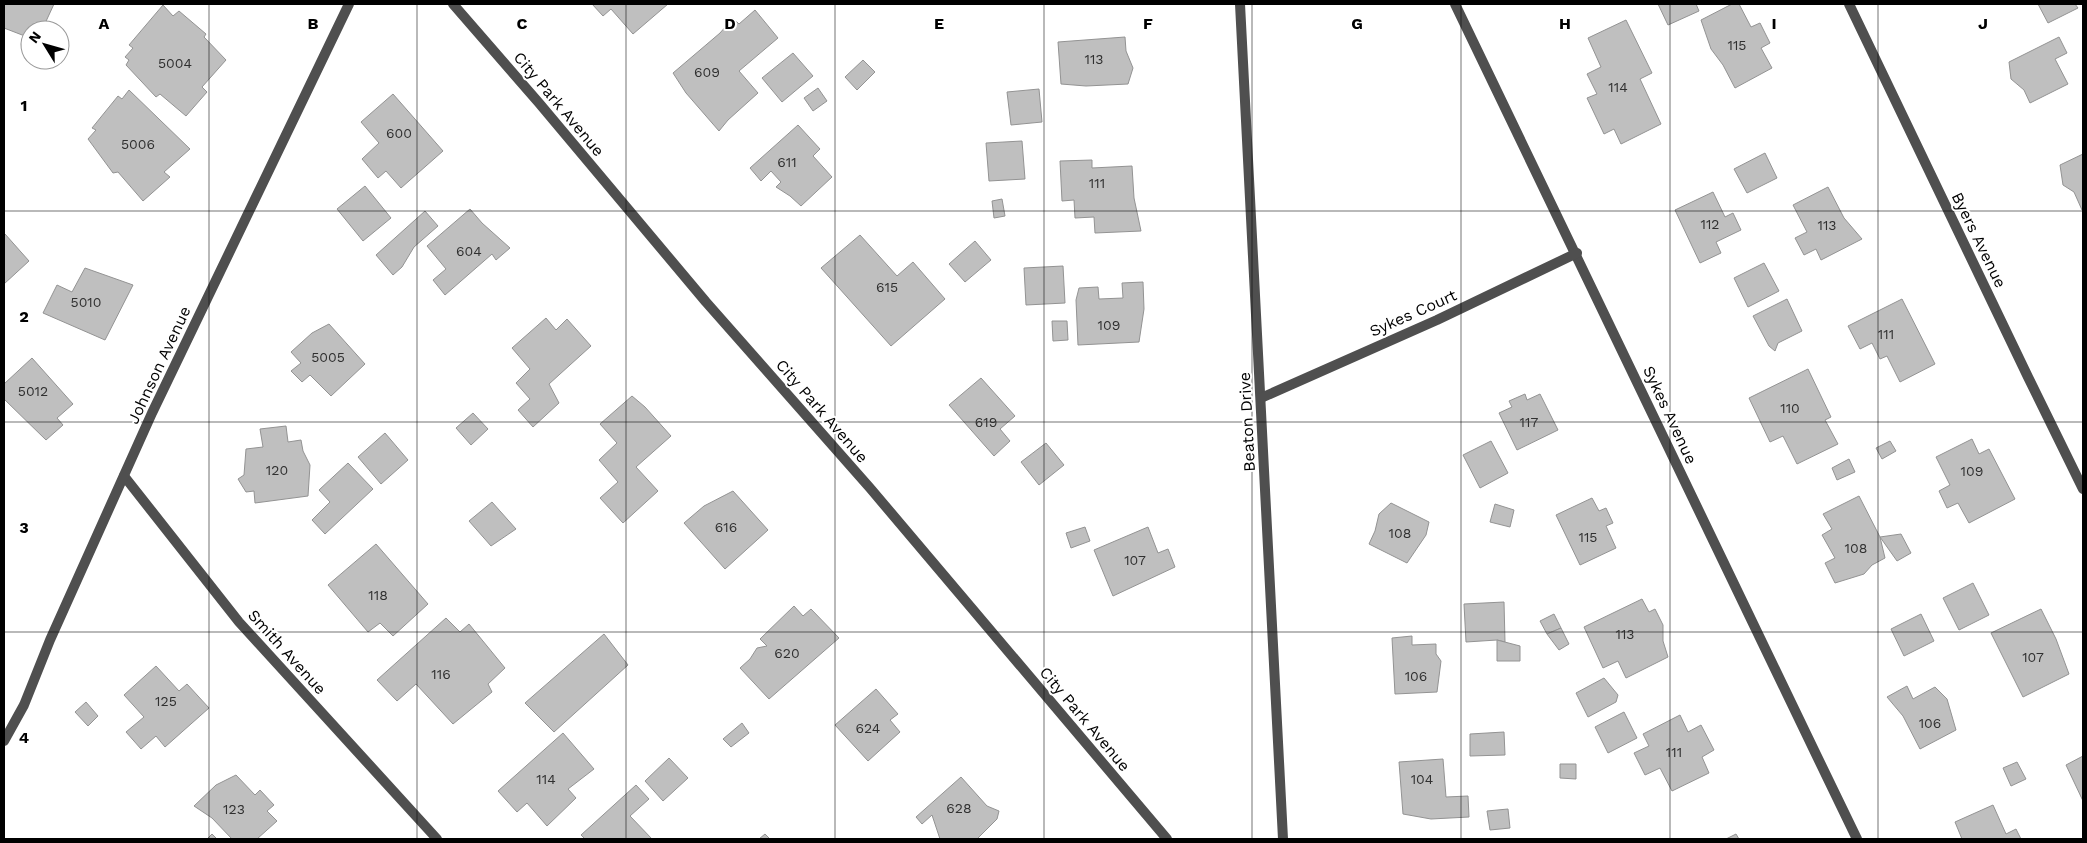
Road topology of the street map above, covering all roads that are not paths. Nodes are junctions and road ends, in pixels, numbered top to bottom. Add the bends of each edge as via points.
1 (349, 4) edge
2 (453, 4) edge
3 (1240, 4) edge
4 (1455, 4) edge
5 (1849, 4) edge
6 (1577, 253) junction
7 (1261, 398) junction
8 (124, 476) junction
9 (2083, 489) edge
10 (4, 742) edge
11 (437, 839) edge
12 (1167, 839) edge
13 (1283, 839) edge
14 (1856, 839) edge

1 - 8 street, Johnson Avenue
2 - 12 street, City Park Avenue
3 - 7 street, Beaton Drive
4 - 6 street, Sykes Avenue
5 - 9 street, Byers Avenue
6 - 7 street, Sykes Court via 1437,320
6 - 14 street, Sykes Avenue
7 - 13 street, Beaton Drive
8 - 10 street, Johnson Avenue via 24,705
8 - 11 street, Smith Avenue via 239,622

